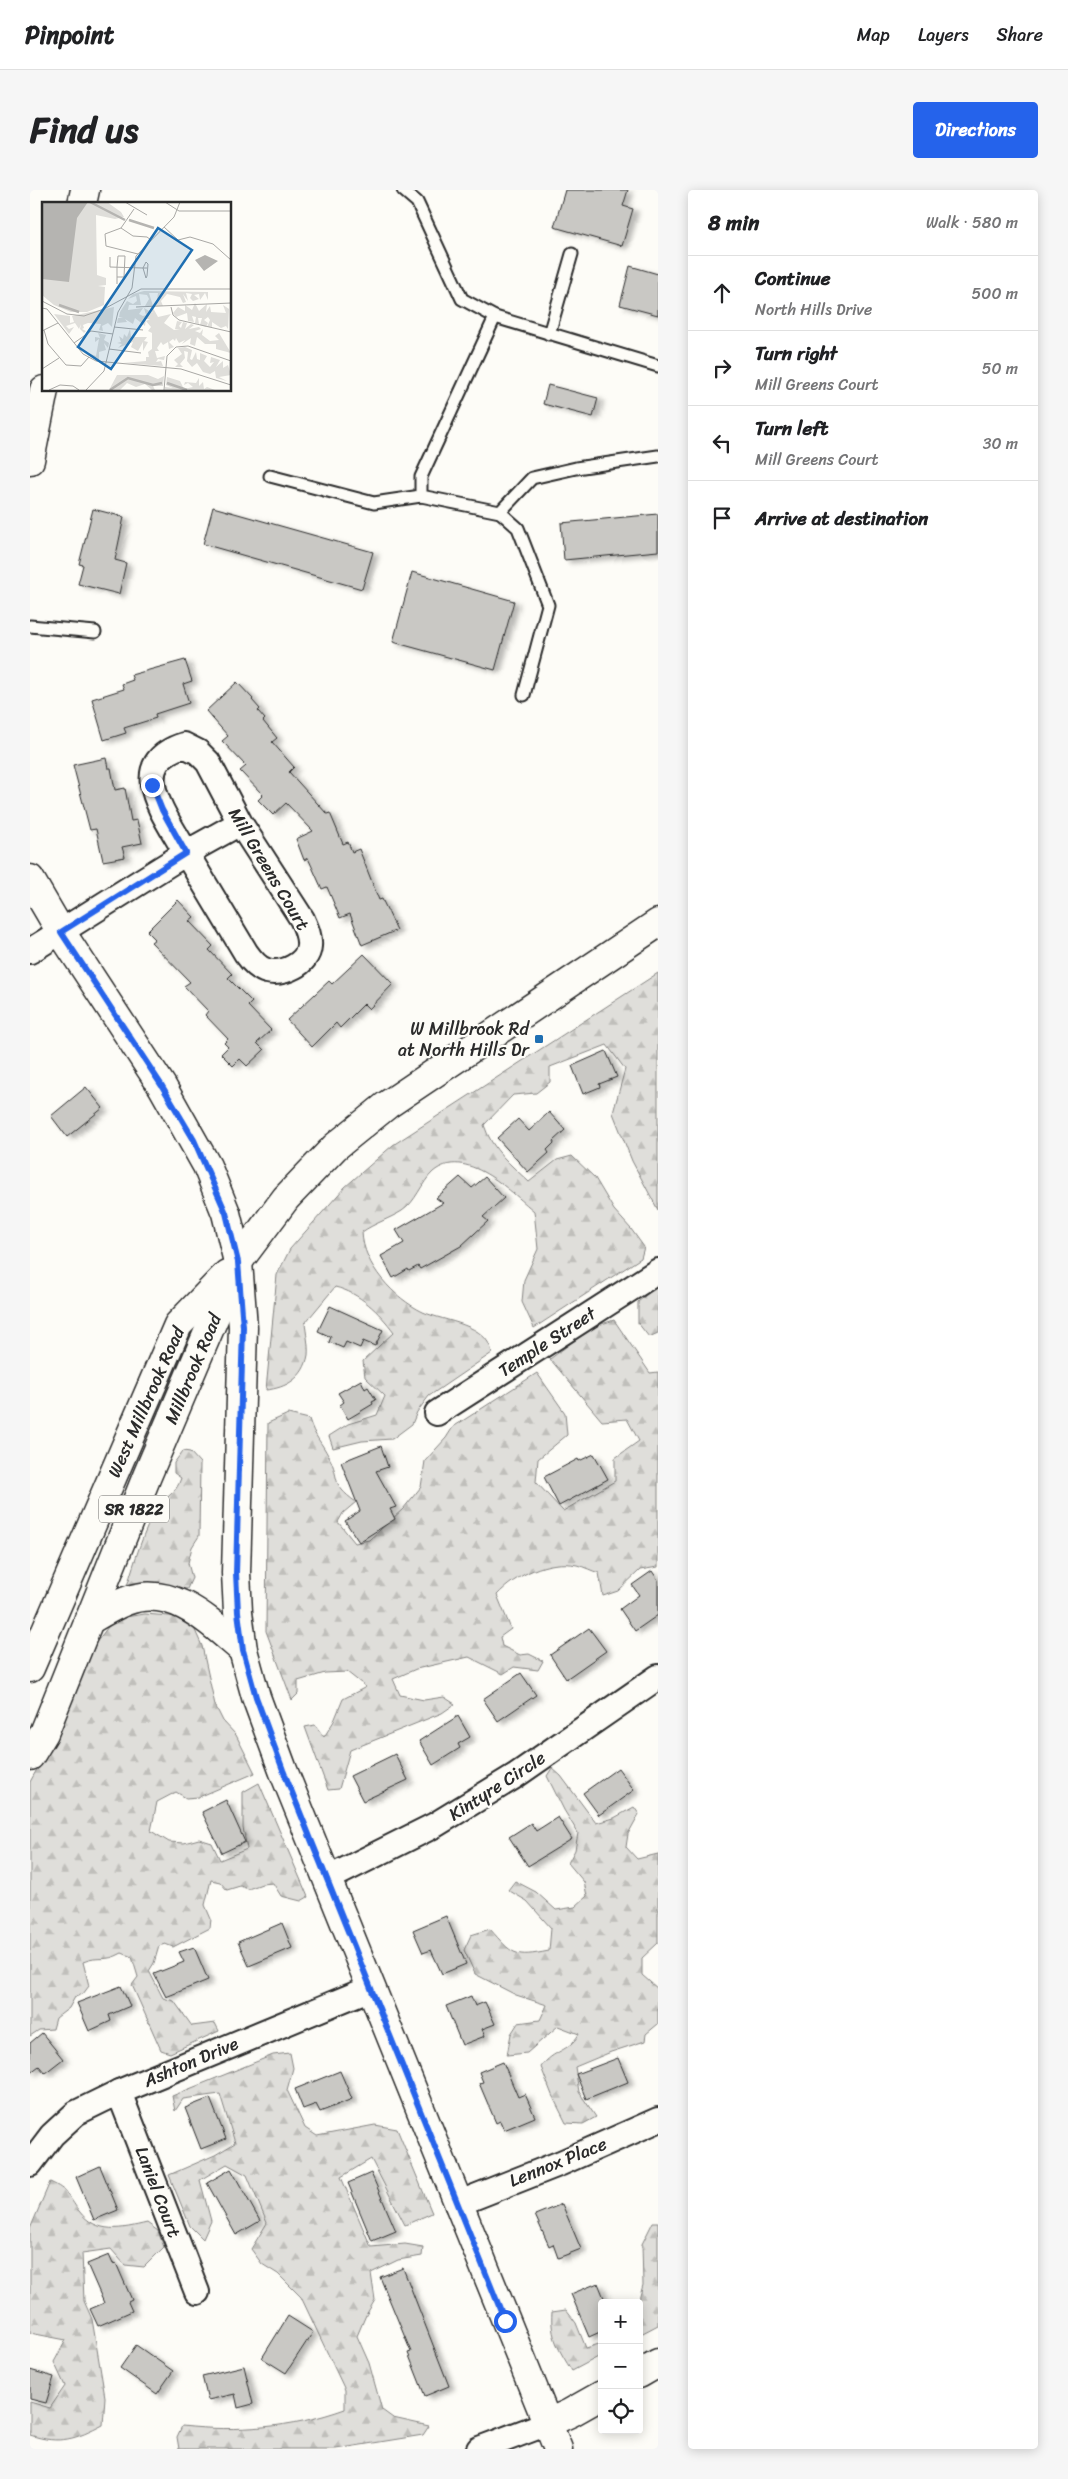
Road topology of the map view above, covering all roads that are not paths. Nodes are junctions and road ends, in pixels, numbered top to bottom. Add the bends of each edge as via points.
1 (402, 190) edge
2 (572, 254) dead end
3 (494, 318) junction
4 (549, 334) junction
5 (658, 366) edge
6 (44, 391) edge
7 (34, 421) edge
8 (658, 456) edge
9 (30, 460) edge
10 (270, 476) dead end
11 (421, 496) junction
12 (500, 512) junction
13 (30, 626) edge
14 (95, 632) dead end
15 (524, 695) dead end
16 (240, 823) junction
17 (186, 853) junction
18 (30, 879) edge
19 (658, 923) edge
20 (61, 932) junction
21 (30, 950) edge
22 (238, 1262) junction
23 (658, 1271) edge
24 (436, 1413) dead end
25 (88, 1621) junction
26 (243, 1650) junction
27 (30, 1668) edge
28 (658, 1677) edge
29 (30, 1756) edge
30 (327, 1879) junction
31 (371, 1988) junction
32 (119, 2092) junction
33 (658, 2120) edge
34 (30, 2164) edge
35 (457, 2204) junction
36 (198, 2292) dead end
37 (658, 2363) edge
38 (643, 2372) edge
39 (598, 2398) edge
40 (548, 2423) junction
41 (479, 2449) edge
42 (558, 2449) edge

1 - 3 lane via 417,202 462,299
2 - 4 lane
3 - 4 lane
3 - 11 lane via 421,477
4 - 5 lane
6 - 7 main road
7 - 9 main road
8 - 12 lane via 532,478
10 - 11 lane via 374,503
11 - 12 lane
12 - 15 lane via 518,528 548,605
13 - 14 lane
16 - 17 street
16 - 17 street, Mill Greens Court via 208,762 184,745 170,750 158,758 152,769 152,785
16 - 17 street, Mill Greens Court via 302,919 308,934 309,948 304,960 292,967 266,971 255,964
17 - 20 street
18 - 20 main road
19 - 22 main road, Millbrook Road / SR 1822 via 387,1104 335,1147 286,1198
20 - 21 street
20 - 22 main road via 194,1140 220,1199
22 - 25 main road, Millbrook Road / SR 1822
22 - 26 main road via 243,1327 236,1573
22 - 27 main road, West Millbrook Road / SR 1822 via 178,1325
23 - 24 street, Temple Street
25 - 26 main road via 126,1601 140,1597 164,1598 200,1613
25 - 29 main road, Millbrook Road / SR 1822 via 44,1733
26 - 30 main road via 256,1697
28 - 30 street, Kintyre Circle via 515,1776 435,1825
30 - 31 main road
31 - 32 street, Ashton Drive
31 - 35 main road
32 - 34 street, Ashton Drive via 76,2113 52,2135
32 - 36 street, Laniel Court
33 - 35 street, Lennox Place
35 - 40 main road
37 - 38 main road
39 - 40 main road
40 - 41 street
40 - 42 main road

